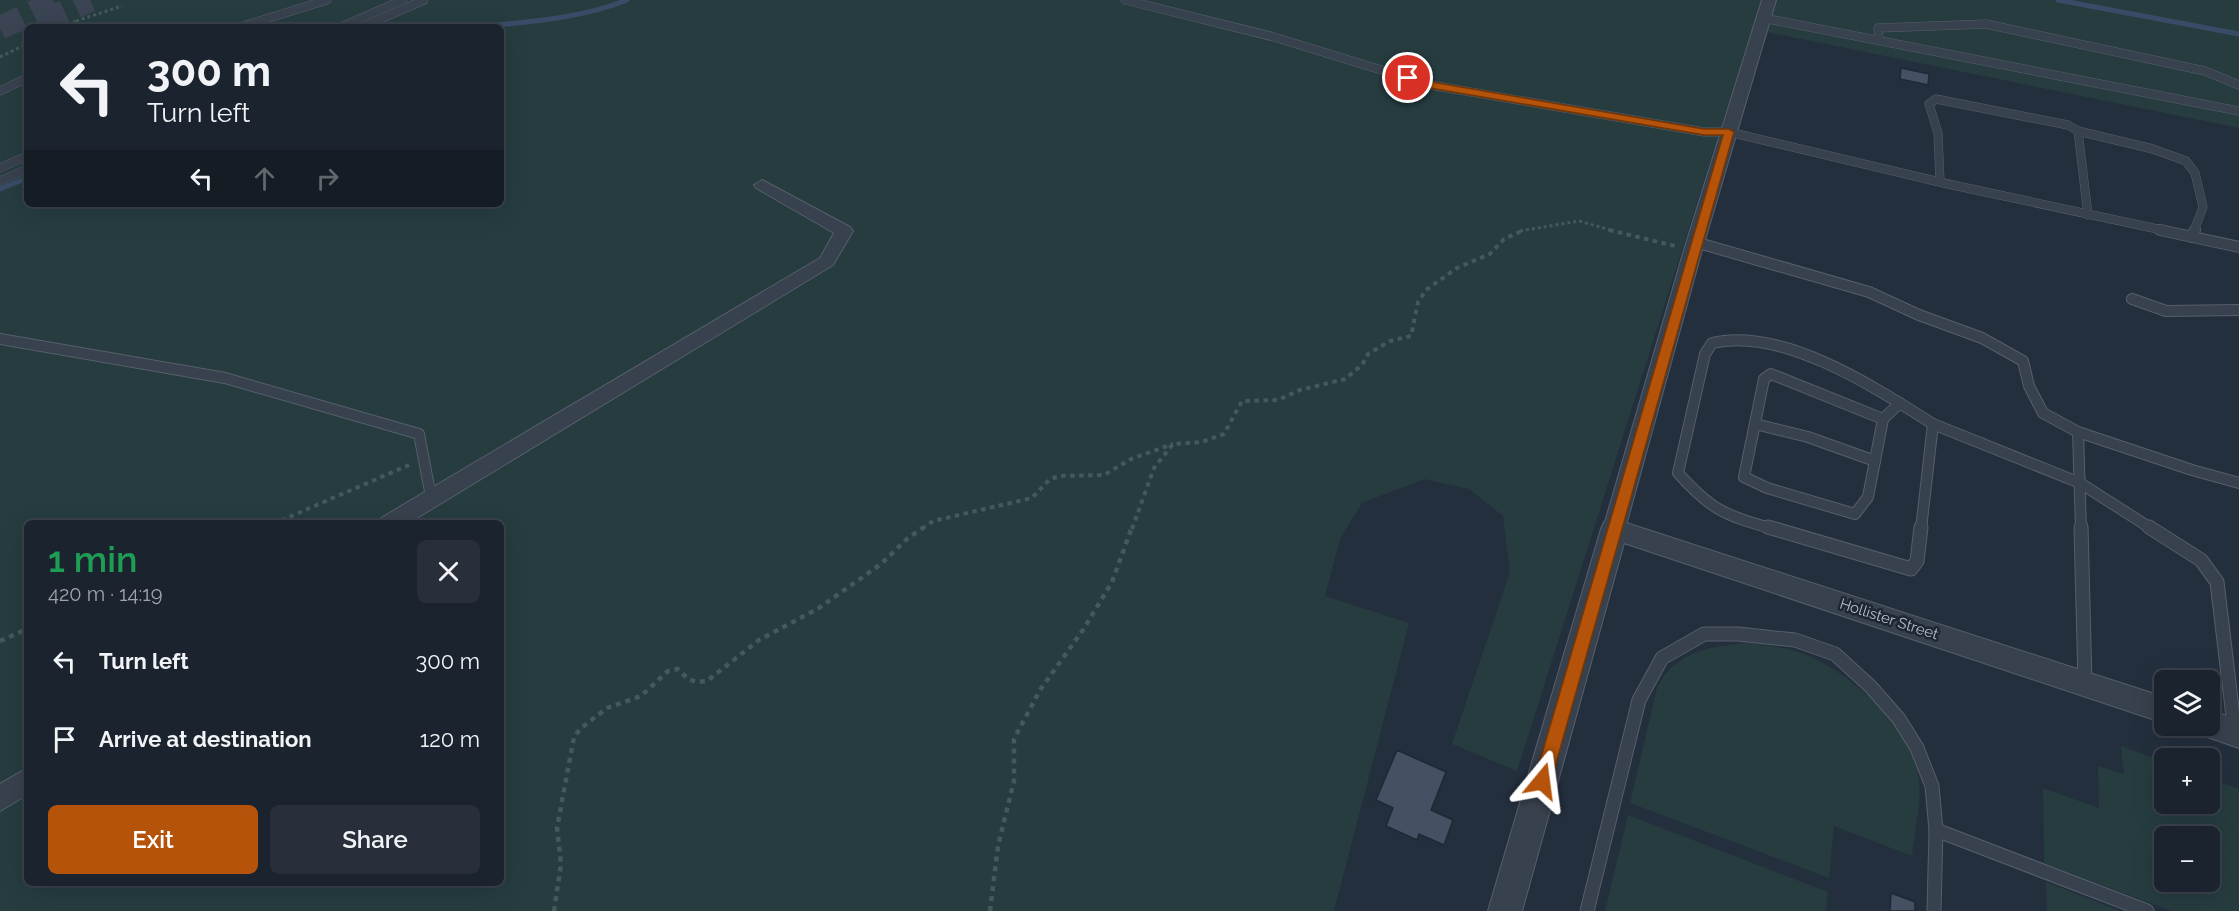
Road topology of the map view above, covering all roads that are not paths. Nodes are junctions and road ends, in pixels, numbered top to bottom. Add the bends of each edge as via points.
1 (327, 0) edge
2 (403, 0) edge
3 (424, 0) edge
4 (1125, 0) edge
5 (1769, 0) edge
6 (1763, 18) junction
7 (250, 24) edge
8 (348, 24) edge
9 (369, 24) edge
10 (1879, 39) junction
11 (24, 79) edge
12 (2239, 85) edge
13 (0, 91) edge
14 (2239, 111) edge
15 (2078, 130) junction
16 (1729, 132) junction
17 (24, 157) edge
18 (0, 168) edge
19 (24, 170) edge
20 (0, 181) edge
21 (1940, 182) junction
22 (762, 185) dead end
23 (2088, 215) junction
24 (2192, 237) junction
25 (1694, 246) junction
26 (2239, 247) edge
27 (2132, 299) dead end
28 (2239, 310) edge
29 (0, 339) edge
30 (1900, 403) junction
31 (1883, 419) junction
32 (1755, 424) junction
33 (1933, 424) junction
34 (2078, 432) junction
35 (1875, 461) junction
36 (2080, 483) junction
37 (2239, 483) edge
38 (431, 497) junction
39 (395, 520) edge
40 (1614, 529) junction
41 (2085, 684) junction
42 (2154, 707) edge
43 (2228, 730) edge
44 (24, 782) edge
45 (0, 799) edge
46 (1936, 830) junction
47 (1505, 911) edge
48 (1587, 911) edge
49 (1934, 911) edge
50 (2147, 911) edge

1 - 7 lane
2 - 8 lane
3 - 9 lane
4 - 16 lane via 1274,36 1430,85 1704,132
5 - 6 street
6 - 10 lane
6 - 16 street
10 - 12 lane via 1878,28 1986,24 2205,71
10 - 14 lane
11 - 13 lane
15 - 21 lane via 1936,99 1929,104 1938,133
15 - 23 lane
15 - 24 lane via 2186,161 2195,173 2204,207
16 - 21 lane
16 - 25 street
17 - 18 lane
19 - 20 lane
21 - 23 lane
22 - 38 street via 844,231 827,261
23 - 24 lane
24 - 26 lane
25 - 34 lane via 1842,282 1982,338 2023,362 2029,386 2043,413
25 - 40 street
27 - 28 lane via 2166,311
29 - 38 lane via 225,378 419,435
30 - 31 lane
30 - 33 lane
30 - 33 lane via 1858,377 1774,344 1728,339 1712,343 1706,354 1678,473 1699,497 1726,515 1911,569 1917,561
31 - 32 lane via 1771,374 1764,379
31 - 35 lane
32 - 35 lane via 1808,437
32 - 35 lane via 1744,477 1767,488 1855,514 1868,497
33 - 36 lane
34 - 36 lane
34 - 37 lane
36 - 41 lane
36 - 43 lane via 2200,560 2217,582
38 - 39 street
40 - 41 street, Hollister Street
40 - 47 street
41 - 42 street, Hollister Street
44 - 45 street
46 - 48 lane via 1932,786 1917,747 1871,687 1835,654 1796,640 1704,634 1662,658 1639,700
46 - 49 lane
46 - 50 lane

